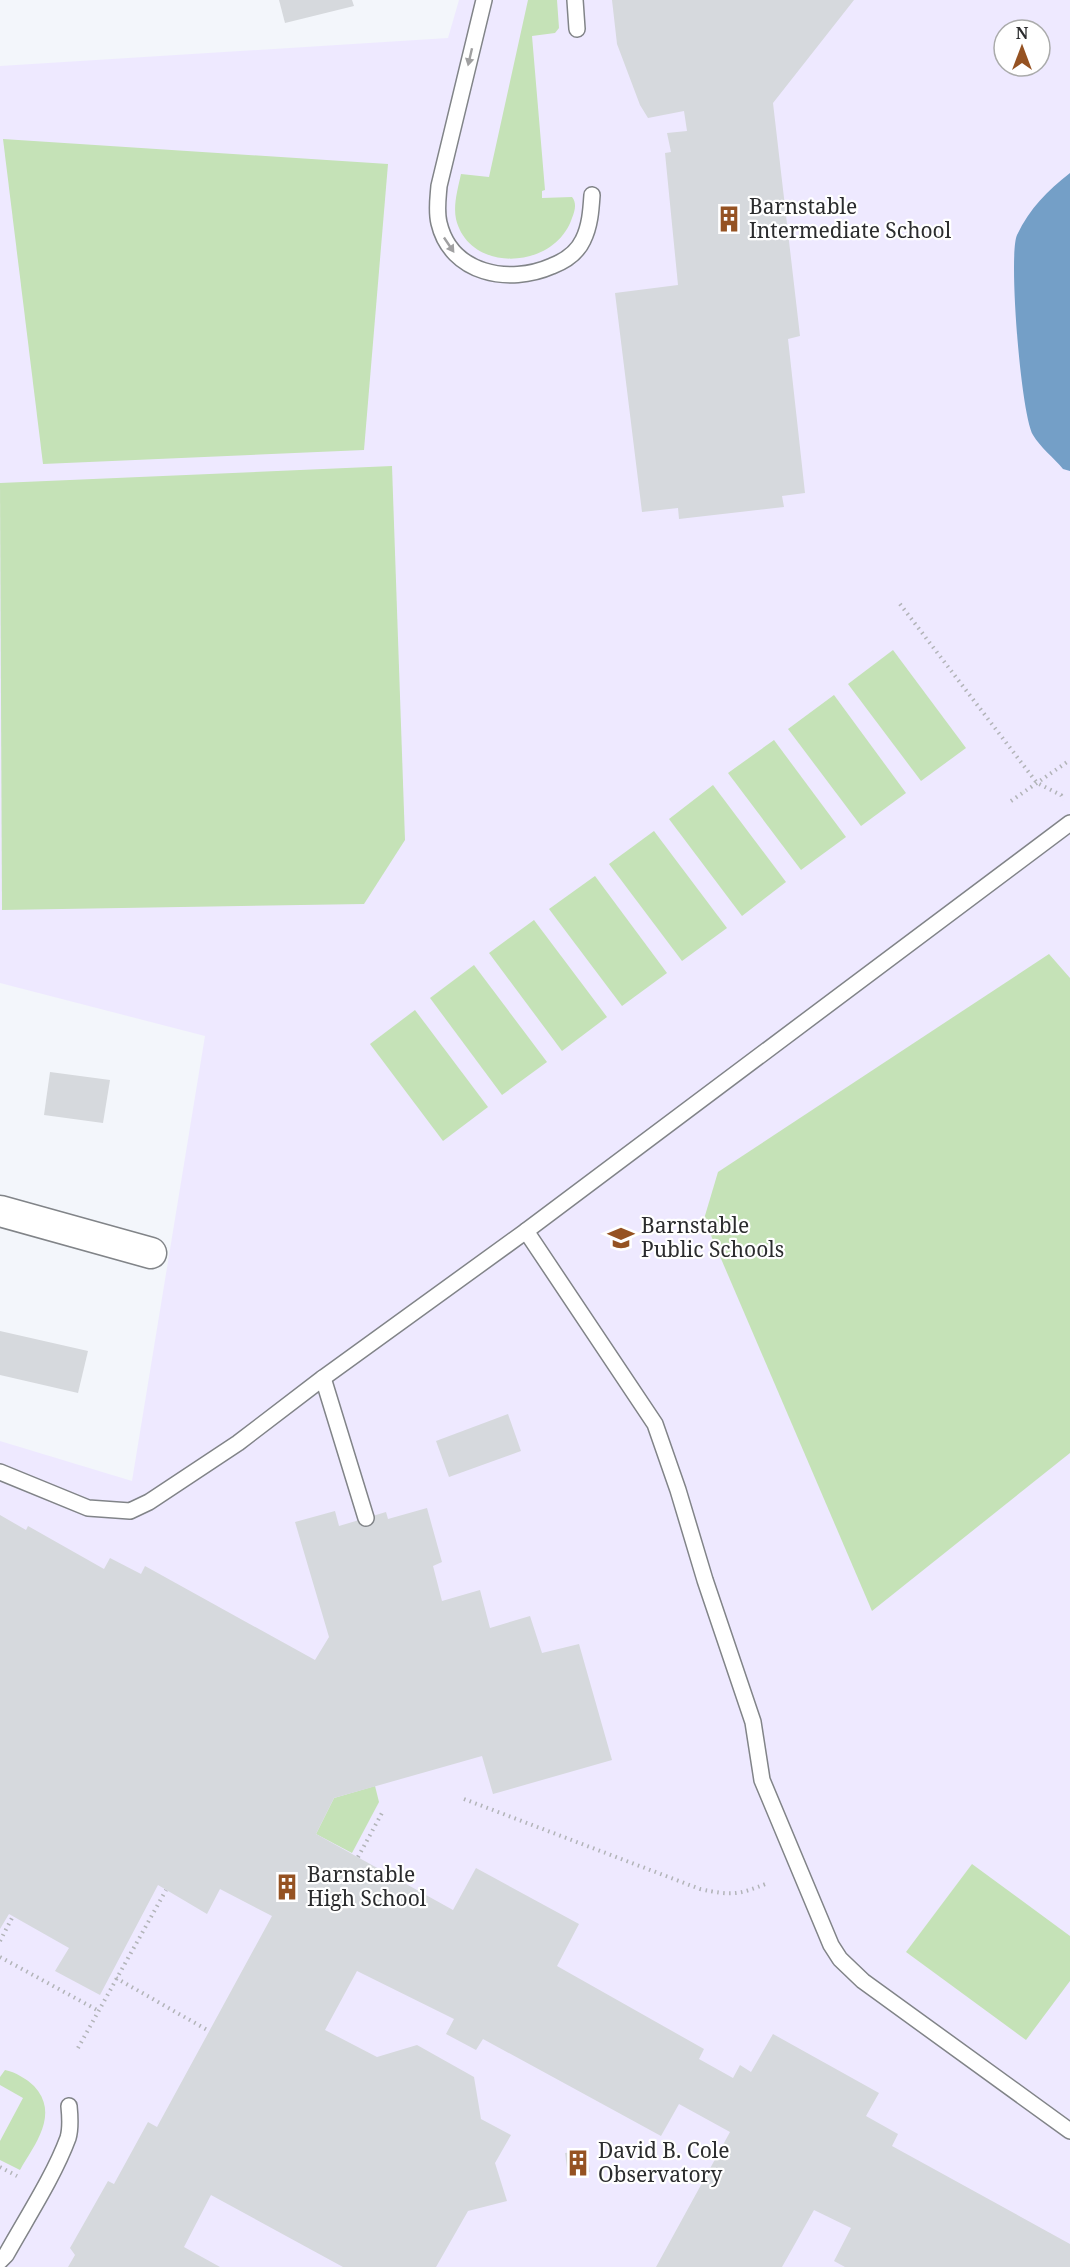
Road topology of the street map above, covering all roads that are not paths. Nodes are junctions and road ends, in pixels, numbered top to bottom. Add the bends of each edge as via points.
1 (484, 0) edge
2 (575, 0) edge
3 (578, 29) dead end
4 (592, 195) dead end
5 (1070, 823) edge
6 (0, 1211) edge
7 (526, 1231) junction
8 (150, 1253) dead end
9 (323, 1378) junction
10 (0, 1472) edge
11 (366, 1518) dead end
12 (69, 2106) dead end
13 (1070, 2131) edge
14 (0, 2261) edge

1 -> 4 lane via 439,186 438,221 446,243 464,262 491,274 544,270 572,256 583,241 590,221
2 - 3 lane
5 - 7 lane
6 - 8 street
7 - 9 lane
7 - 13 lane via 655,1424 753,1722 762,1780 831,1946 863,1981
9 - 10 lane via 238,1443 130,1511 88,1509
9 - 11 lane
12 - 14 lane via 68,2137 43,2189

